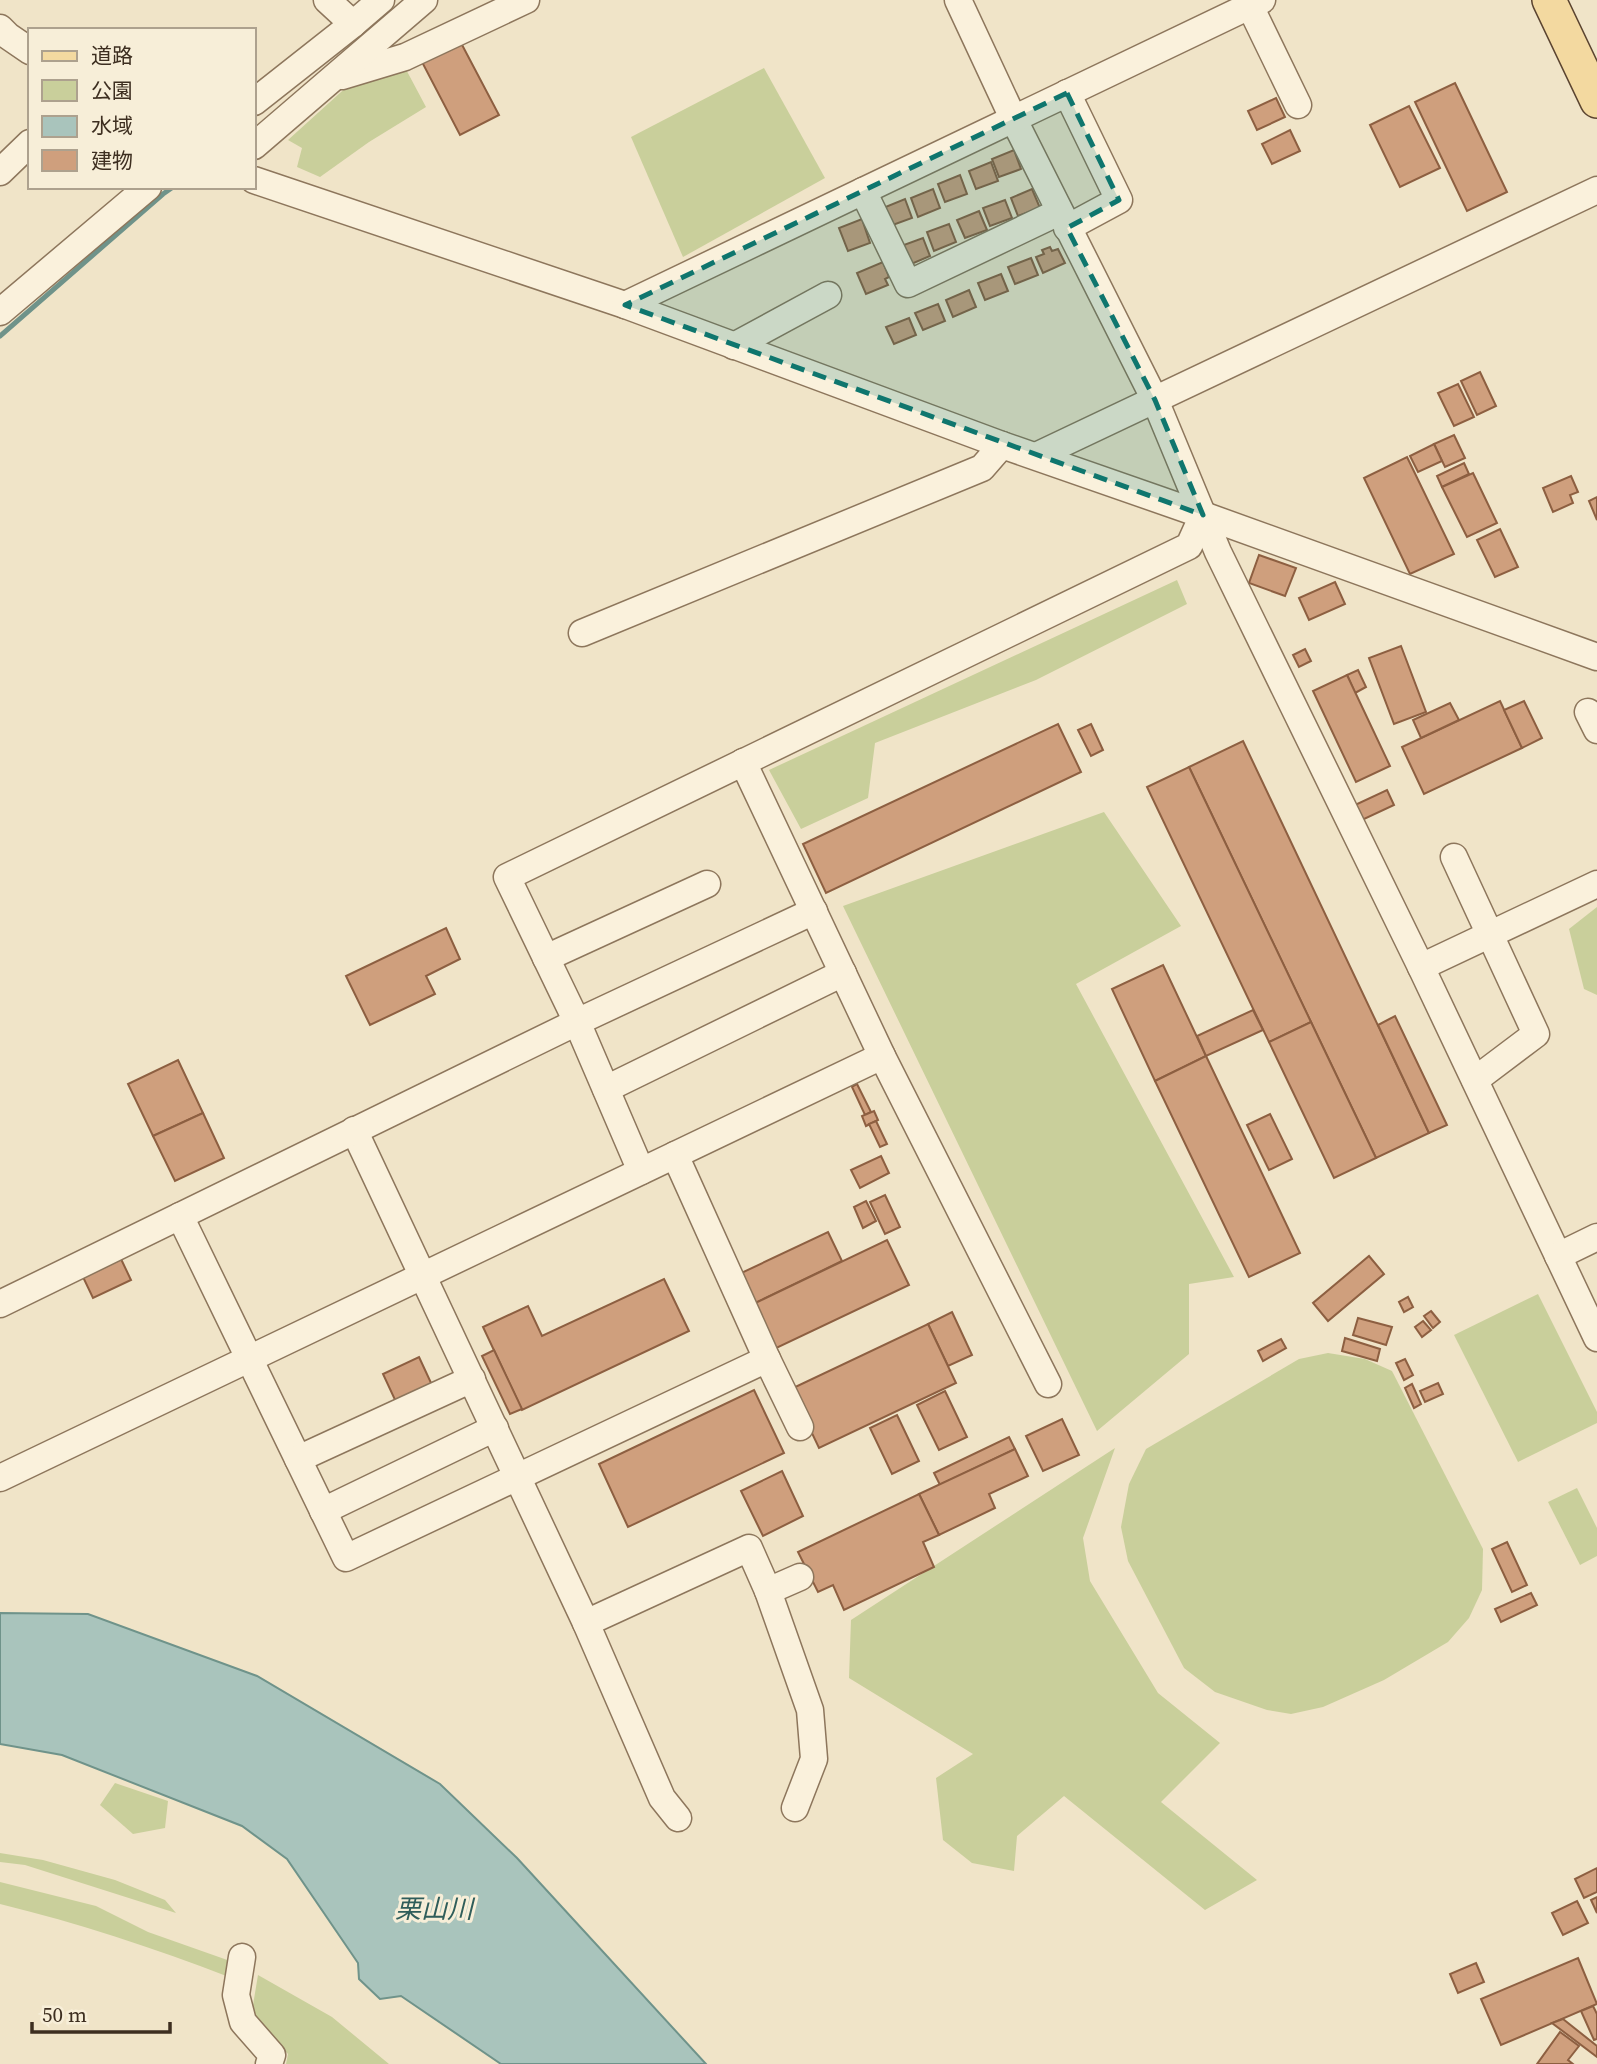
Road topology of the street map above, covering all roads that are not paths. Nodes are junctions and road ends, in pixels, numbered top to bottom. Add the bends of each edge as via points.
1 (327, 0) edge
2 (381, 0) edge
3 (424, 0) edge
4 (526, 0) edge
5 (958, 0) edge
6 (1549, 0) edge
7 (1256, 3) edge
8 (353, 24) junction
9 (330, 80) junction
10 (1067, 93) junction
11 (256, 100) edge
12 (1597, 102) edge
13 (1298, 105) dead end
14 (1013, 118) junction
15 (256, 144) edge
16 (28, 145) edge
17 (0, 172) edge
18 (256, 181) edge
19 (146, 189) edge
20 (1597, 190) edge
21 (863, 191) junction
22 (1063, 220) junction
23 (828, 295) dead end
24 (625, 305) junction
25 (0, 312) edge
26 (734, 346) junction
27 (1155, 400) junction
28 (1002, 445) junction
29 (1036, 456) junction
30 (1203, 515) junction
31 (582, 633) dead end
32 (1597, 657) edge
33 (743, 762) junction
34 (1454, 856) dead end
35 (707, 884) dead end
36 (1597, 884) edge
37 (814, 911) junction
38 (1490, 934) junction
39 (546, 958) junction
40 (1421, 967) junction
41 (843, 973) junction
42 (577, 1022) junction
43 (882, 1056) junction
44 (1475, 1080) junction
45 (606, 1089) junction
46 (354, 1130) junction
47 (675, 1154) junction
48 (641, 1171) junction
49 (180, 1216) junction
50 (1597, 1237) edge
51 (1558, 1256) junction
52 (423, 1275) junction
53 (0, 1304) edge
54 (1597, 1338) edge
55 (250, 1358) junction
56 (767, 1359) junction
57 (472, 1379) junction
58 (1048, 1384) dead end
59 (800, 1427) dead end
60 (495, 1428) junction
61 (298, 1459) junction
62 (0, 1478) edge
63 (519, 1478) junction
64 (323, 1511) junction
65 (800, 1577) dead end
66 (768, 1591) junction
67 (586, 1623) junction
68 (795, 1808) dead end
69 (678, 1818) dead end
70 (242, 1956) dead end
71 (269, 2064) edge

1 - 8 street
2 - 8 street
3 - 9 street
4 - 9 street via 405,57
5 - 14 street
6 - 12 main road
7 - 10 street
7 - 13 street
8 - 11 street
9 - 15 street
10 - 14 street
10 - 22 street via 1119,200
14 - 21 street
14 - 22 street
16 - 17 street
18 - 24 street
19 - 25 street
20 - 27 street
21 - 22 street via 908,284
21 - 24 street
22 - 27 street
23 - 26 street
24 - 26 street
26 - 28 street
27 - 29 street
27 - 30 street
28 - 29 street
28 - 31 street via 982,468
29 - 30 street
30 - 32 street
30 - 33 street via 1189,546
30 - 40 street
33 - 37 street
33 - 39 street via 508,877
34 - 38 street
35 - 39 street
36 - 38 street
37 - 41 street
37 - 42 street
38 - 40 street
38 - 44 street via 1536,1034
39 - 42 street
40 - 44 street
41 - 43 street
41 - 45 street
42 - 45 street
42 - 46 street
43 - 47 street
43 - 58 street
44 - 51 street
45 - 48 street
46 - 49 street
46 - 52 street
47 - 48 street
47 - 56 street
48 - 52 street
49 - 53 street
49 - 55 street
50 - 51 street
51 - 54 street
52 - 55 street
52 - 57 street
55 - 61 street
55 - 62 street
56 - 59 street
56 - 63 street
57 - 60 street
57 - 61 street
60 - 63 street
60 - 64 street
61 - 64 street
63 - 64 street via 346,1558
63 - 67 street
65 - 66 street
66 - 67 street via 749,1548
66 - 68 street via 810,1710 814,1759
67 - 69 street via 662,1798
70 - 71 street via 236,1995 243,2022 272,2055

